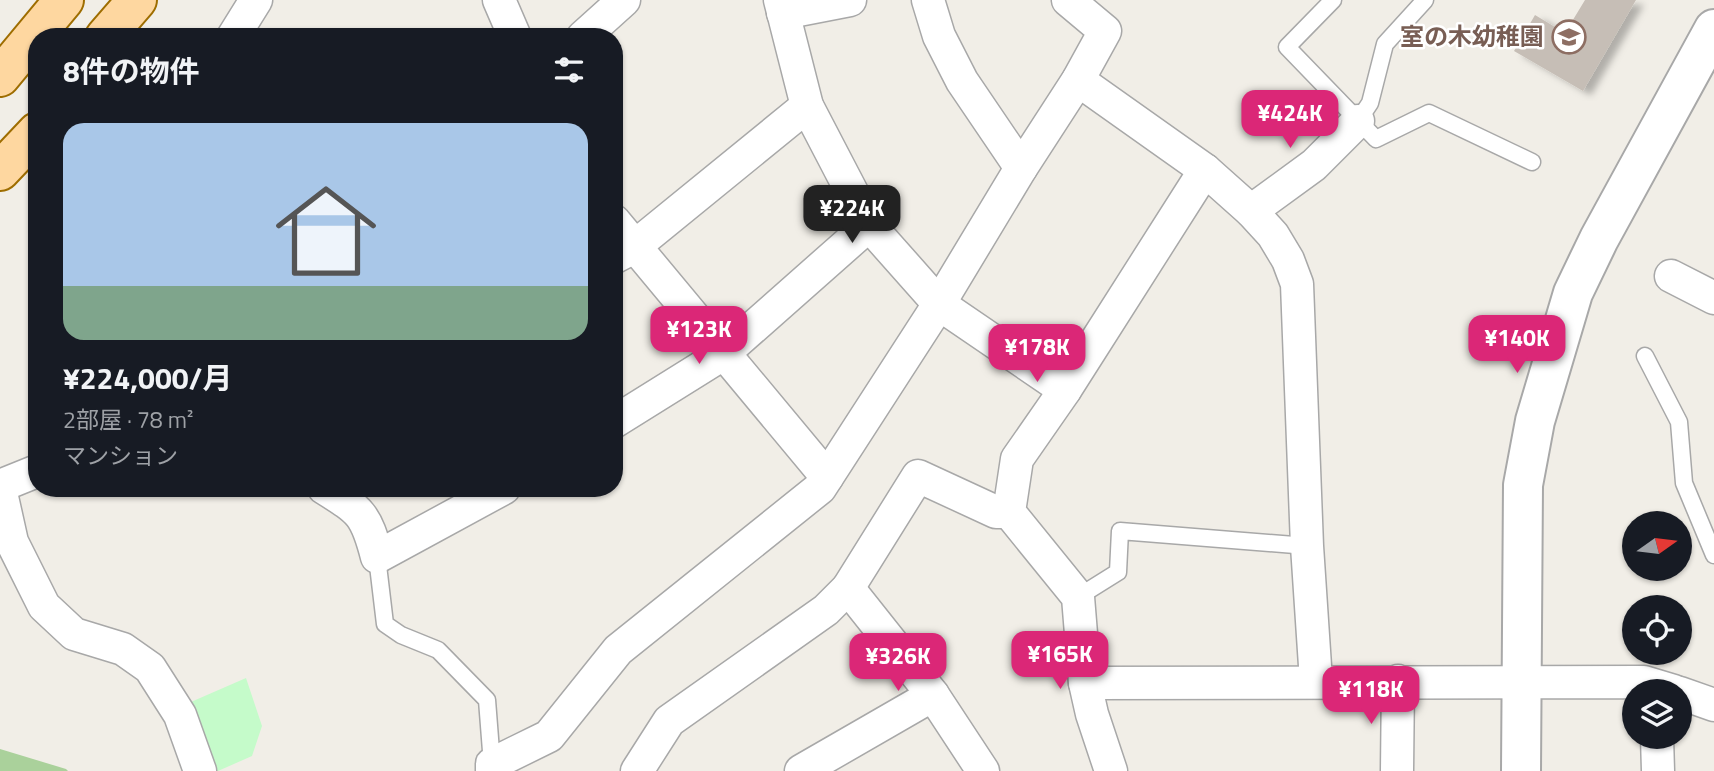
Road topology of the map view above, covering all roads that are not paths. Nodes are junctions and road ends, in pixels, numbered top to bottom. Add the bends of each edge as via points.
1 (64, 0) edge
2 (137, 0) edge
3 (256, 0) edge
4 (499, 0) edge
5 (624, 0) edge
6 (850, 0) edge
7 (928, 0) edge
8 (1068, 0) edge
9 (1333, 0) edge
10 (1425, 0) edge
11 (782, 6) edge
12 (41, 28) edge
13 (113, 28) edge
14 (239, 28) edge
15 (511, 28) edge
16 (593, 28) edge
17 (1714, 30) edge
18 (28, 43) edge
19 (0, 77) edge
20 (1078, 80) junction
21 (807, 106) junction
22 (28, 112) edge
23 (1358, 121) junction
24 (0, 137) edge
25 (28, 141) edge
26 (1532, 162) dead end
27 (1021, 168) junction
28 (1205, 170) junction
29 (0, 171) edge
30 (1251, 211) junction
31 (869, 225) junction
32 (624, 252) edge
33 (1671, 276) dead end
34 (1710, 287) edge
35 (939, 304) junction
36 (723, 354) junction
37 (1645, 356) dead end
38 (1065, 390) junction
39 (623, 416) edge
40 (28, 475) edge
41 (827, 477) junction
42 (0, 487) edge
43 (338, 497) edge
44 (487, 497) edge
45 (1009, 512) junction
46 (1307, 546) junction
47 (1714, 555) edge
48 (376, 557) junction
49 (848, 588) junction
50 (1078, 597) junction
51 (1316, 681) junction
52 (1398, 681) junction
53 (1520, 681) junction
54 (1622, 681) edge
55 (1085, 682) junction
56 (933, 695) junction
57 (1692, 698) edge
58 (1714, 705) edge
59 (1657, 749) edge
60 (492, 768) edge
61 (200, 771) edge
62 (637, 771) edge
63 (801, 771) edge
64 (983, 771) edge
65 (1111, 771) edge
66 (1396, 771) edge
67 (1521, 771) edge
68 (1658, 771) edge

1 - 12 main road
2 - 13 main road
3 - 14 street
4 - 15 street
5 - 16 street
6 - 11 street
7 - 27 street via 939,36 962,81
8 - 20 street via 1105,31
9 - 23 lane via 1287,47
10 - 23 lane via 1385,44 1370,103
11 - 21 street
17 - 53 street via 1599,239 1573,293 1553,357 1523,485
18 - 19 main road
20 - 27 street
20 - 28 street
21 - 31 street
21 - 32 street
22 - 24 main road
23 - 26 lane via 1376,139 1429,113
23 - 30 street via 1314,165
25 - 29 main road
27 - 35 street
28 - 30 street
28 - 38 street
30 - 46 street via 1289,260 1297,284
31 - 35 street
31 - 36 street
32 - 36 street
33 - 34 street
35 - 38 street
35 - 41 street
36 - 39 street
36 - 41 street
37 - 47 lane via 1679,422 1684,483
38 - 45 street via 1017,459
40 - 42 street
41 - 60 street via 820,488 618,650 549,736
42 - 61 street via 12,542 44,606 74,634 123,649 150,668 180,715
43 - 48 street via 356,508 370,533
44 - 48 street
45 - 49 street via 996,512 918,476
45 - 50 street
46 - 50 lane via 1120,531 1118,572
46 - 51 street
48 - 60 lane via 385,624 438,650 487,700
49 - 56 street
49 - 62 street via 826,610 669,721
50 - 55 street
51 - 52 street
51 - 55 street
52 - 53 street
52 - 66 street
53 - 54 street
53 - 67 street
55 - 65 street
56 - 63 street
56 - 64 street
57 - 58 street
59 - 68 street

